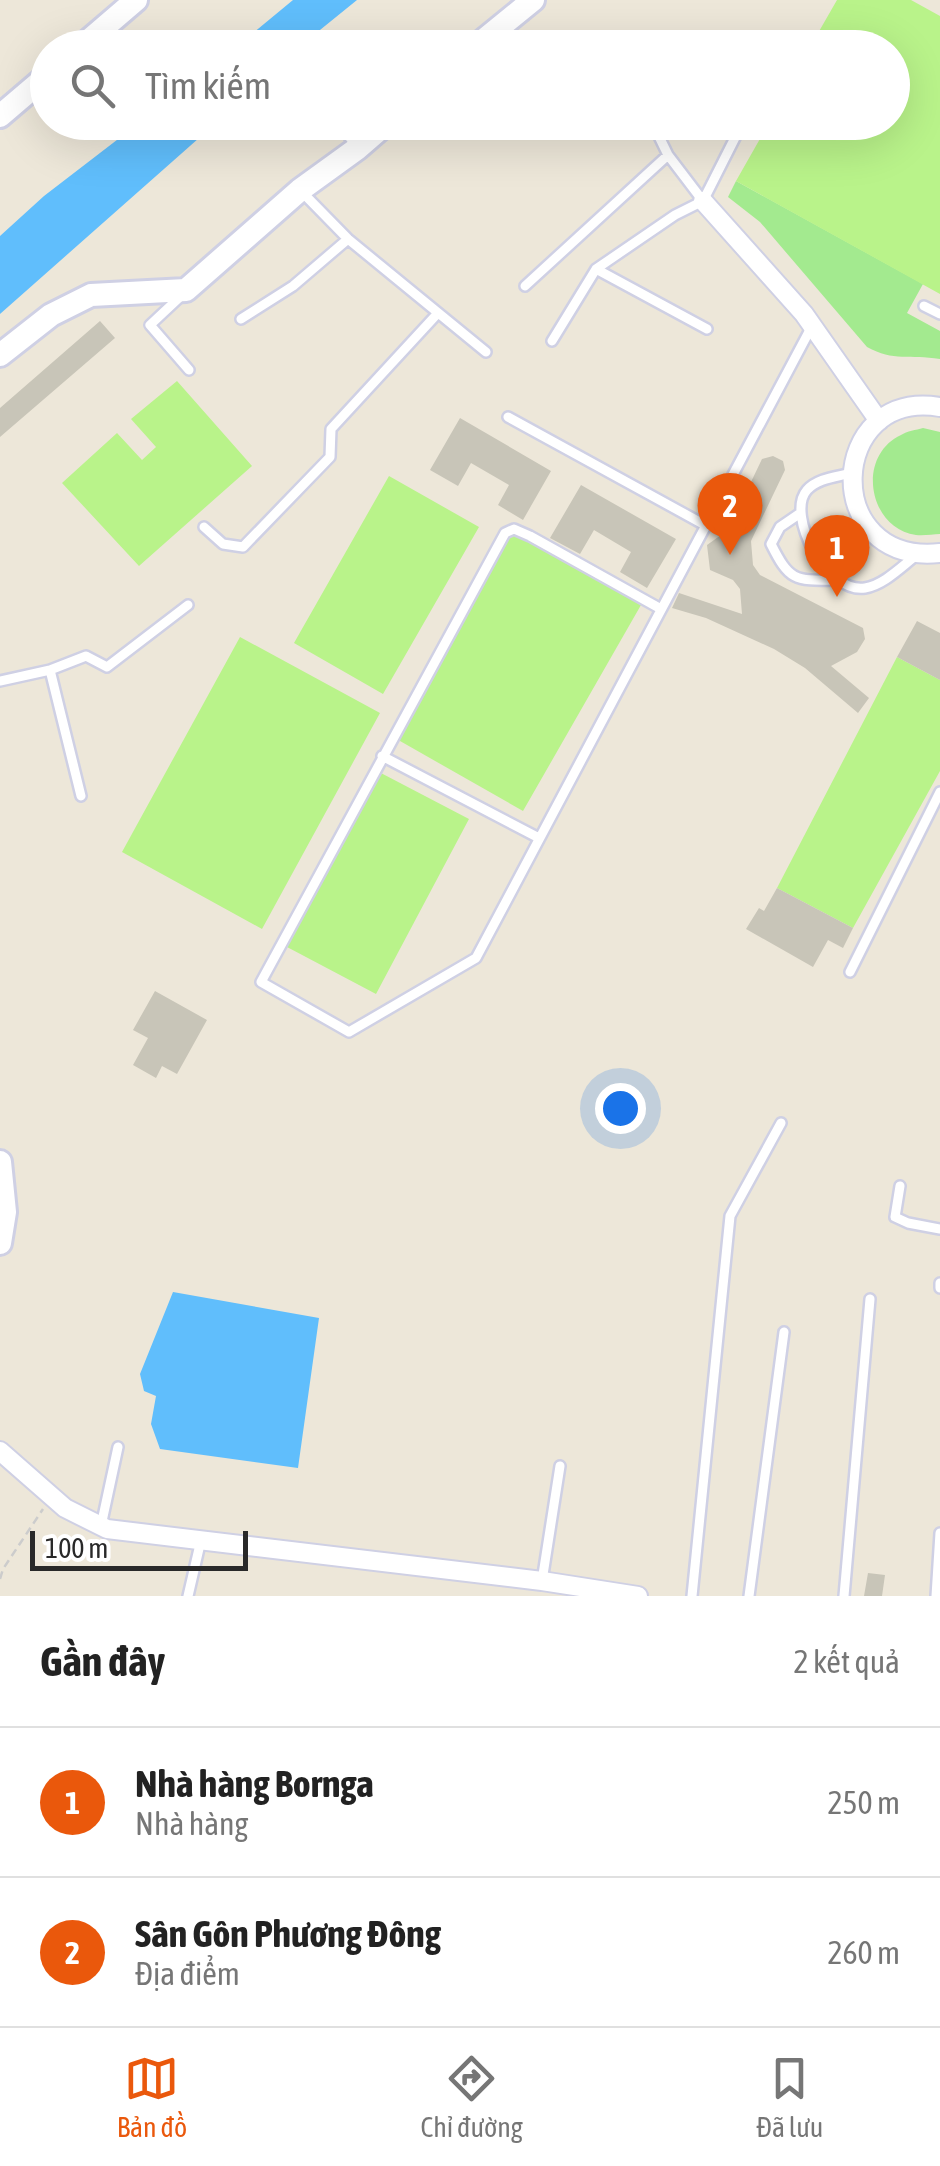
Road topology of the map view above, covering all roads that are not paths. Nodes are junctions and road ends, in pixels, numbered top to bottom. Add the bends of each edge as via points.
1 (136, 0) edge
2 (533, 0) edge
3 (101, 30) edge
4 (496, 30) edge
5 (30, 90) edge
6 (0, 116) edge
7 (352, 140) edge
8 (367, 140) edge
9 (661, 140) edge
10 (733, 140) edge
11 (358, 148) junction
12 (668, 155) junction
13 (300, 190) junction
14 (703, 201) junction
15 (348, 239) junction
16 (596, 270) junction
17 (526, 286) dead end
18 (186, 290) junction
19 (924, 306) dead end
20 (438, 313) junction
21 (940, 314) edge
22 (242, 320) dead end
23 (812, 326) junction
24 (706, 328) dead end
25 (552, 341) dead end
26 (486, 352) dead end
27 (0, 355) edge
28 (189, 370) dead end
29 (940, 407) edge
30 (508, 417) dead end
31 (878, 421) junction
32 (851, 472) junction
33 (799, 514) junction
34 (706, 525) junction
35 (204, 527) dead end
36 (940, 553) edge
37 (918, 554) junction
38 (834, 580) junction
39 (188, 606) dead end
40 (660, 609) junction
41 (50, 670) junction
42 (0, 681) edge
43 (382, 756) junction
44 (940, 792) edge
45 (82, 796) dead end
46 (539, 838) junction
47 (850, 972) dead end
48 (781, 1123) dead end
49 (0, 1162) edge
50 (900, 1186) dead end
51 (940, 1229) edge
52 (0, 1243) edge
53 (870, 1299) dead end
54 (784, 1332) dead end
55 (118, 1447) dead end
56 (0, 1450) edge
57 (560, 1466) dead end
58 (101, 1526) junction
59 (940, 1532) edge
60 (202, 1538) junction
61 (542, 1580) junction
62 (188, 1596) edge
63 (638, 1596) edge
64 (692, 1596) edge
65 (750, 1596) edge
66 (844, 1596) edge
67 (936, 1596) edge

1 - 3 street
2 - 4 street
5 - 6 street
7 - 11 lane
8 - 11 street
9 - 12 lane
10 - 14 lane
11 - 13 street
12 - 14 lane
12 - 17 lane
13 - 15 lane
13 - 18 street
14 - 16 lane
14 - 23 street
15 - 20 lane
15 - 22 lane
16 - 24 lane
16 - 25 lane
18 - 27 street via 91,295 51,315
18 - 28 lane via 150,325
19 - 21 lane
20 - 26 lane
20 - 35 lane via 331,429 330,457 243,546 223,544
23 - 31 street
23 - 34 lane
29 - 31 street via 900,409
30 - 34 lane
31 - 32 street via 855,453
32 - 33 lane via 816,482
32 - 37 street via 856,506 876,536
33 - 38 lane
33 - 38 lane via 780,527 772,544 785,571 800,581
34 - 40 lane
36 - 37 street
37 - 38 lane via 868,588
39 - 41 lane via 107,667 86,656
40 - 43 lane via 514,529 506,533
40 - 46 lane
41 - 42 lane
41 - 45 lane
43 - 46 lane
43 - 46 lane via 261,982 349,1032 476,958
44 - 47 lane
48 - 64 lane via 730,1216
49 - 52 street
50 - 51 lane via 895,1217
53 - 66 lane
54 - 65 lane
55 - 58 lane
56 - 58 street via 64,1508
57 - 61 lane
58 - 60 street
59 - 67 lane
60 - 61 street
60 - 62 lane
61 - 63 street

